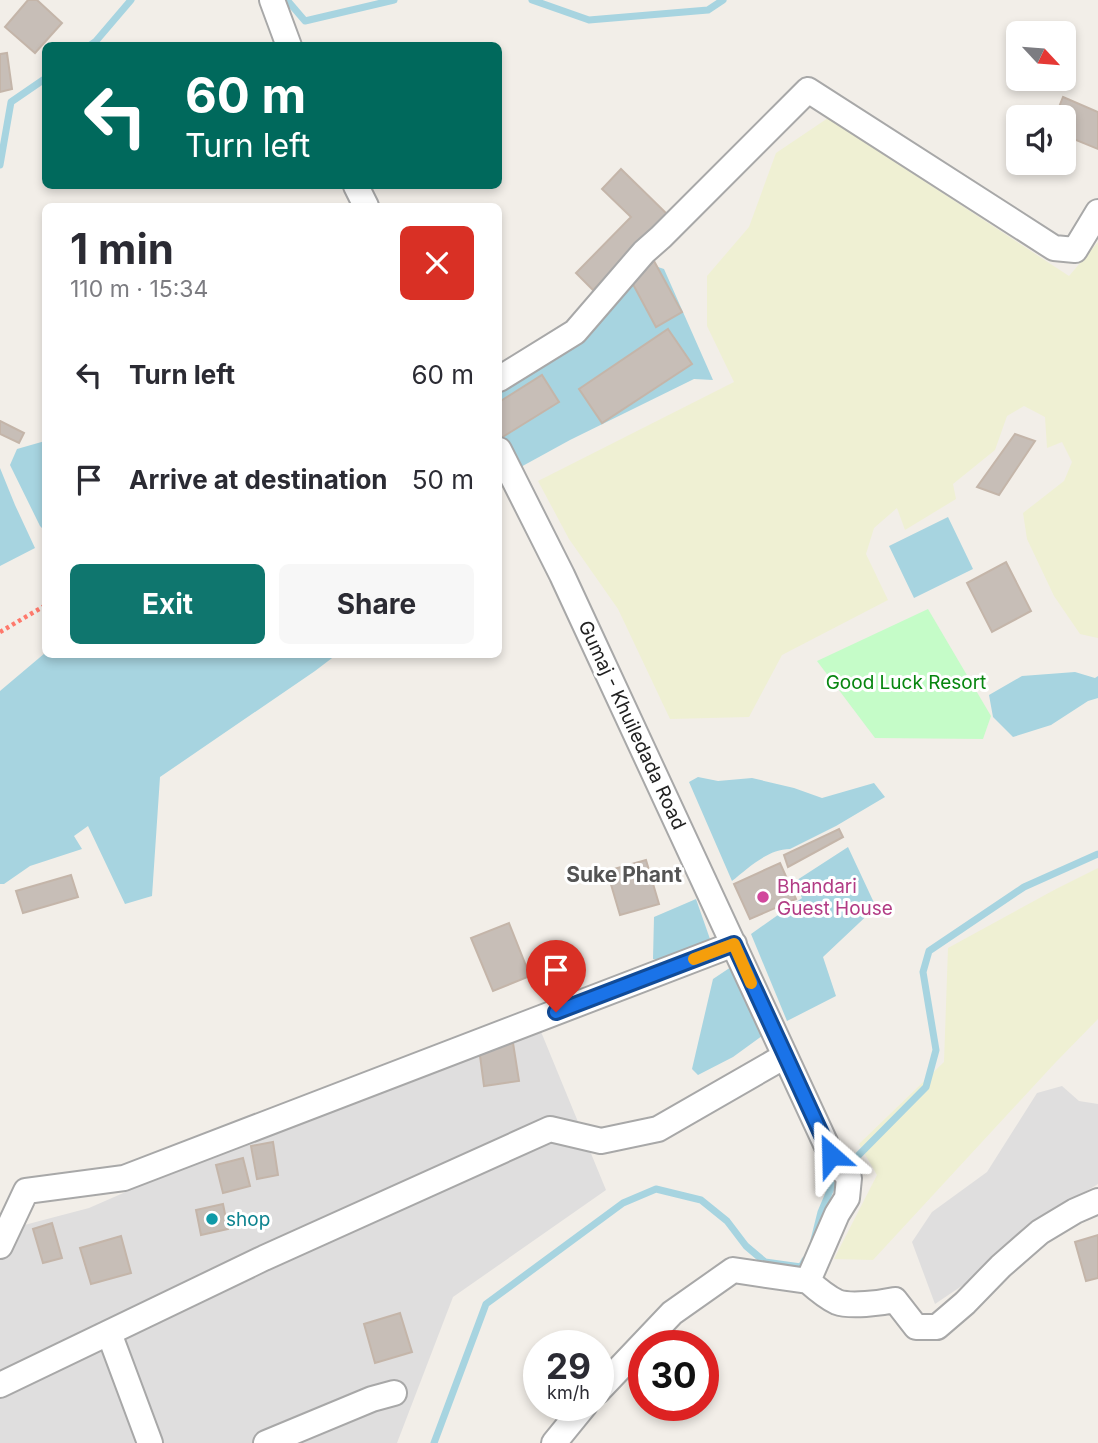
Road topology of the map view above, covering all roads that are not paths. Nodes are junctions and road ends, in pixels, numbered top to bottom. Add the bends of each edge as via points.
1 (272, 0) edge
2 (288, 42) edge
3 (1098, 212) edge
4 (502, 377) edge
5 (502, 456) edge
6 (734, 944) junction
7 (785, 1056) junction
8 (1098, 1201) edge
9 (0, 1246) edge
10 (808, 1281) junction
11 (109, 1333) junction
12 (614, 1374) edge
13 (0, 1385) edge
14 (394, 1393) dead end
15 (572, 1421) edge
16 (150, 1443) edge
17 (266, 1443) edge
18 (554, 1443) edge

1 - 2 street
3 - 4 street via 1075,250 1054,248 808,90 643,252 575,332
5 - 6 street, Gumaj - Khuiledada Road
6 - 7 street, Gumaj - Khuiledada Road
6 - 9 street via 124,1178 26,1191
7 - 10 street, Gumaj - Khuiledada Road via 831,1155 849,1178 847,1198
7 - 11 street via 658,1129 601,1141 550,1129
8 - 10 street via 1040,1232 937,1327 916,1327 895,1300 839,1303
10 - 12 street via 733,1270 671,1313
11 - 13 street
11 - 16 street
14 - 17 street
15 - 18 street

